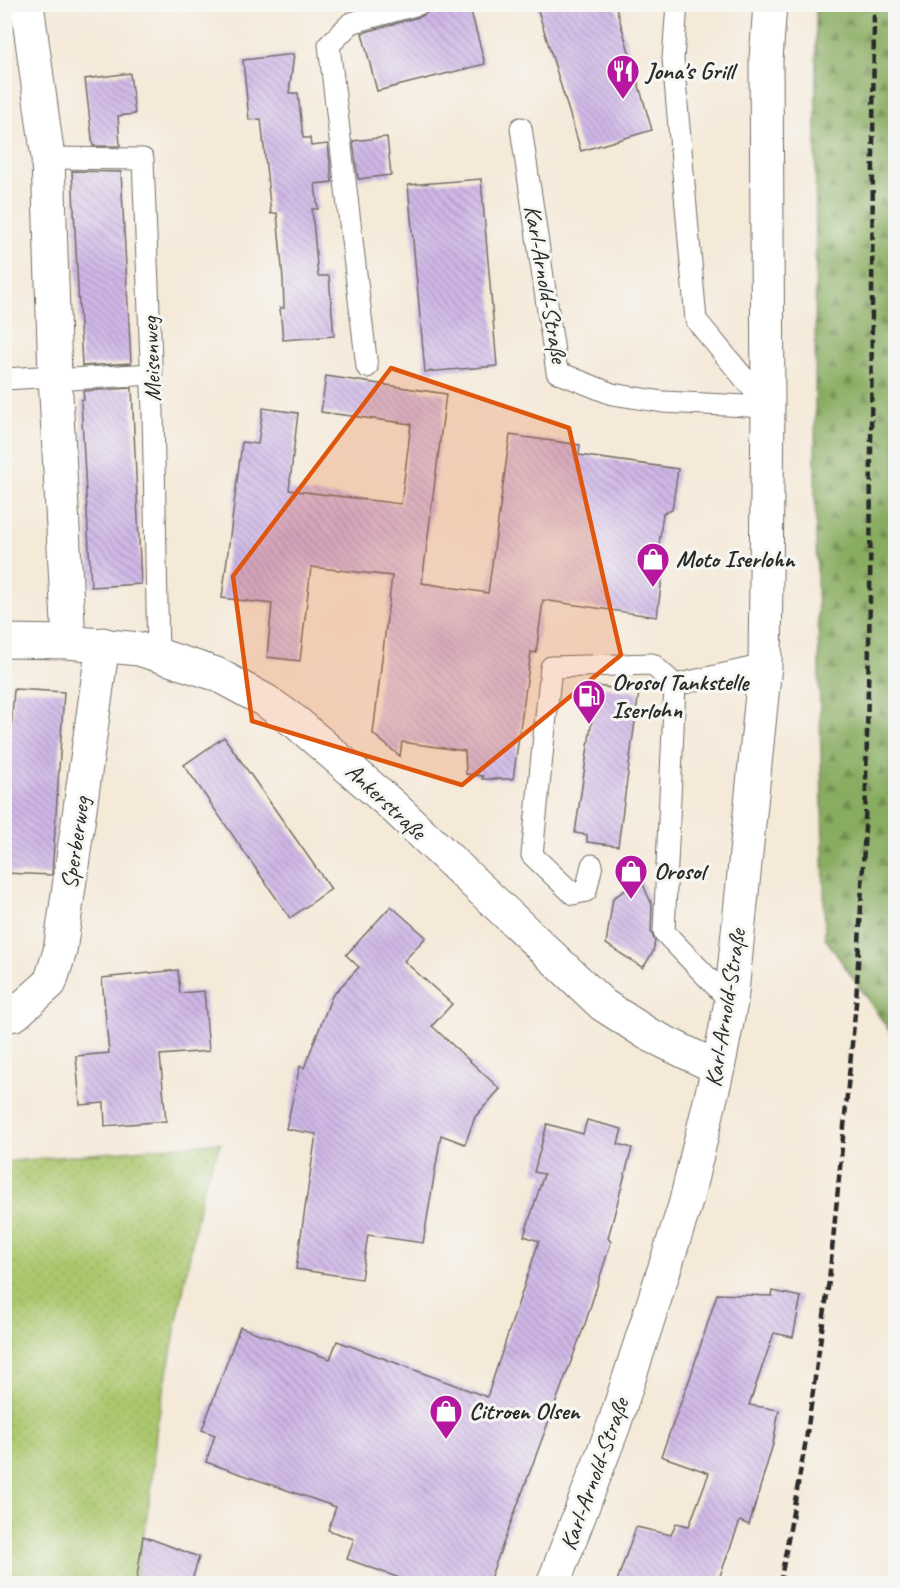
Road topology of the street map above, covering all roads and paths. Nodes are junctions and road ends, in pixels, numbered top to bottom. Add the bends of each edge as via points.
1 (419, 4) edge
2 (677, 4) edge
3 (770, 4) edge
4 (21, 27) edge
5 (521, 128) dead end
6 (48, 158) junction
7 (367, 367) dead end
8 (152, 374) junction
9 (55, 376) junction
10 (4, 379) edge
11 (768, 407) junction
12 (4, 641) edge
13 (69, 642) junction
14 (103, 644) junction
15 (158, 654) junction
16 (765, 665) junction
17 (675, 684) junction
18 (592, 865) dead end
19 (731, 1002) junction
20 (4, 1016) edge
21 (718, 1068) junction
22 (553, 1584) edge

1 - 7 lane via 351,23 328,45
2 - 11 lane via 673,59 696,320
3 - 11 street, Karl-Arnold-Straße via 766,59
4 - 6 street
5 - 11 lane, Karl-Arnold-Straße via 557,372 612,394 663,402
6 - 8 lane, Meisenweg via 143,159
6 - 9 street
8 - 9 lane via 70,379
8 - 15 lane, Meisenweg
9 - 10 lane
9 - 13 street
11 - 16 street, Karl-Arnold-Straße
12 - 13 street, Ankerstraße
13 - 14 street, Ankerstraße
14 - 15 street, Ankerstraße
14 - 20 street, Sperberweg via 60,951 50,983 15,1014
15 - 21 street, Ankerstraße via 216,674 297,723 393,806 603,1005 648,1034
16 - 17 lane
16 - 19 street, Karl-Arnold-Straße
17 - 18 lane via 652,664 551,667 532,855 573,894 586,891
17 - 19 lane via 664,932
19 - 21 street, Karl-Arnold-Straße
21 - 22 street, Karl-Arnold-Straße via 685,1205 621,1403

